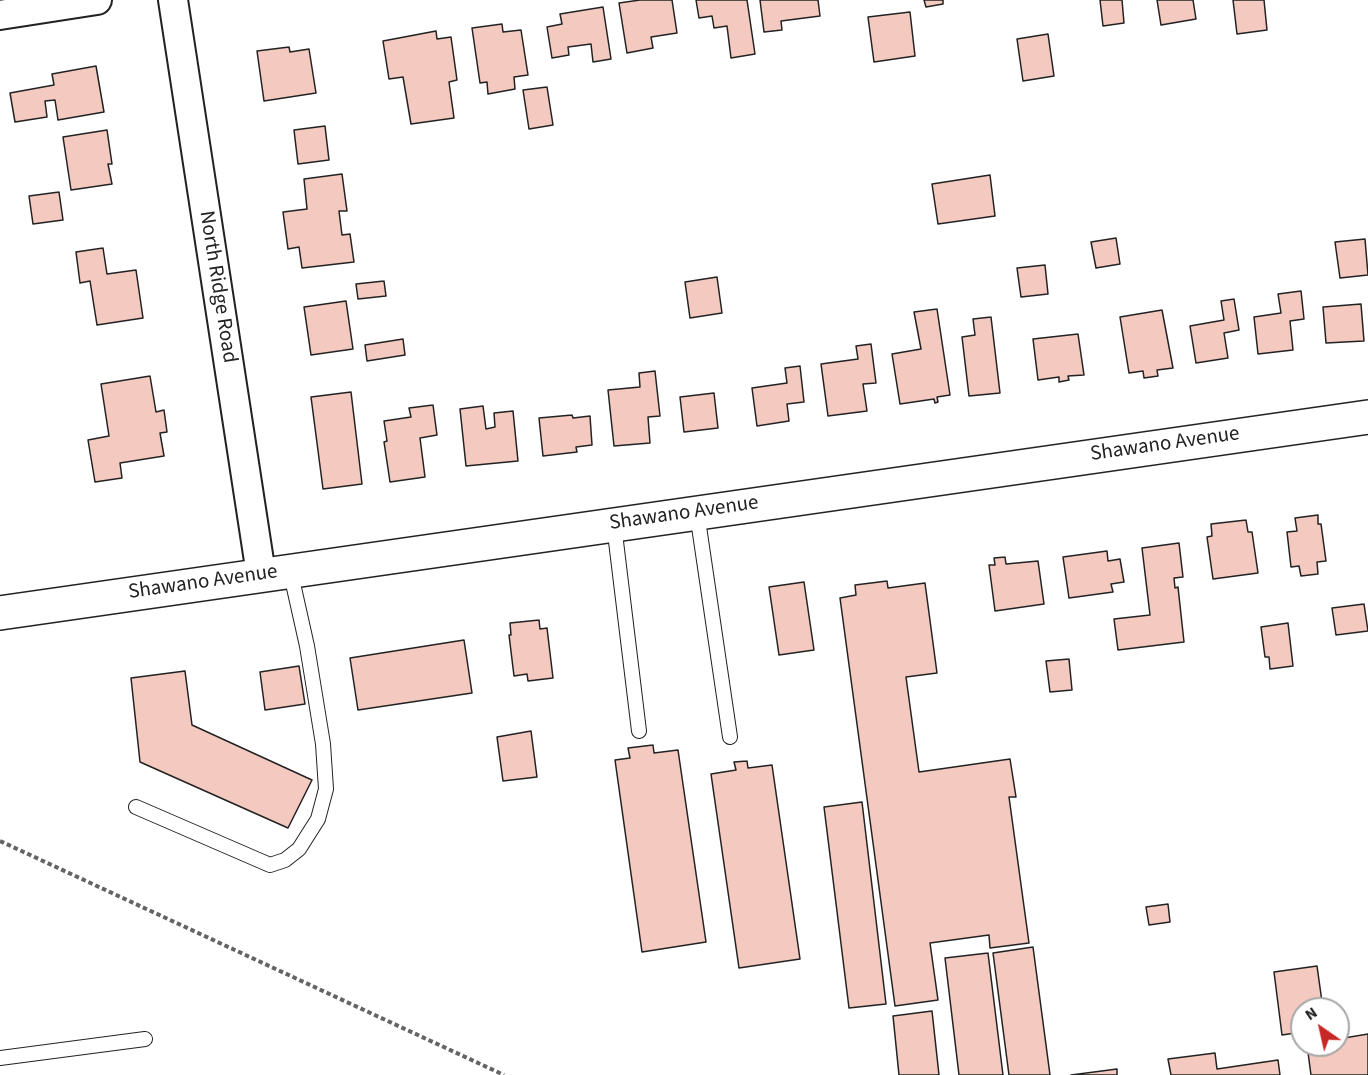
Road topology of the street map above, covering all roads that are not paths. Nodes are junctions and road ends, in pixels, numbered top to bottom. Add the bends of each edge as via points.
1 (97, 0) edge
2 (173, 0) edge
3 (0, 15) edge
4 (1368, 417) edge
5 (697, 512) junction
6 (614, 524) junction
7 (276, 572) junction
8 (0, 613) edge
9 (639, 731) dead end
10 (730, 737) dead end
11 (136, 807) dead end
12 (145, 1039) dead end
13 (0, 1058) edge

1 - 3 street
2 - 7 street, North Ridge Road
4 - 5 main road, Shawano Avenue
5 - 6 main road, Shawano Avenue
5 - 10 lane
6 - 7 main road, Shawano Avenue
6 - 9 lane
7 - 8 main road, Shawano Avenue
7 - 11 lane via 310,668 323,744 326,789 318,819 299,849 270,865
12 - 13 lane

